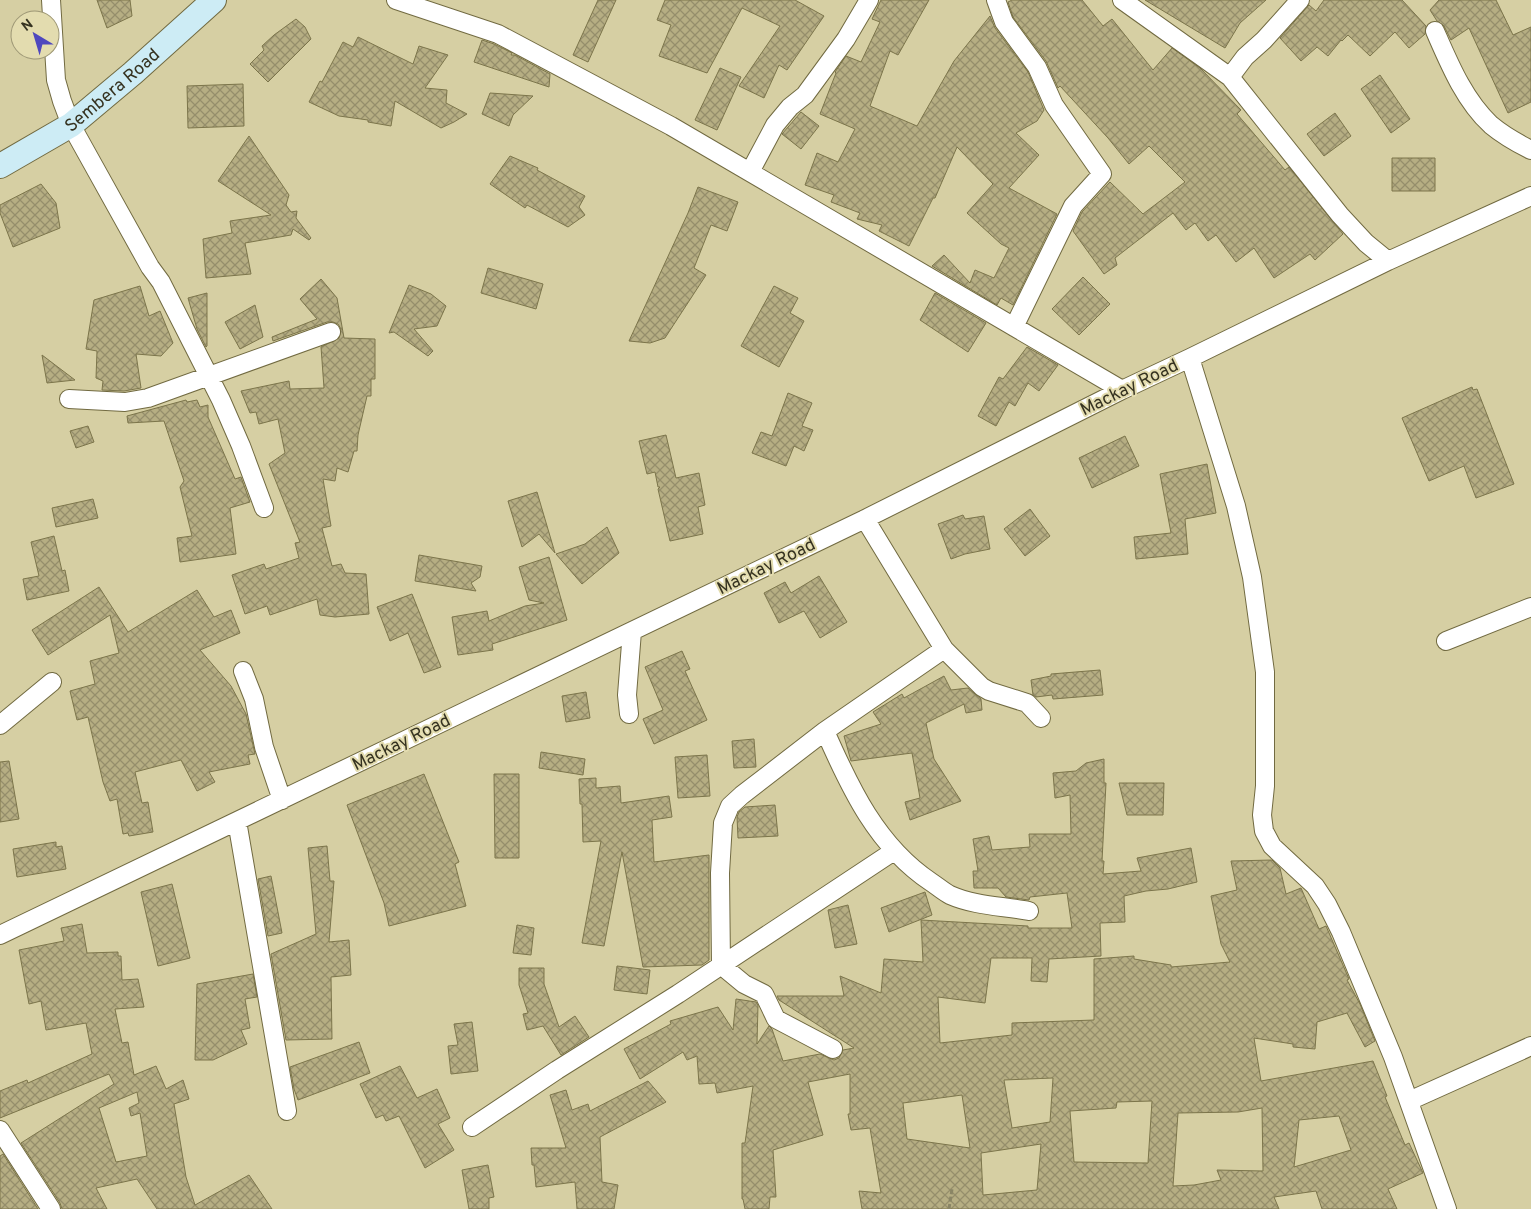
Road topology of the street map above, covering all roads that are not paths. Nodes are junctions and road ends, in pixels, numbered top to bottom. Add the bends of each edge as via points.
1 (51, 0) edge
2 (214, 0) edge
3 (396, 0) edge
4 (870, 0) edge
5 (996, 0) edge
6 (1122, 0) edge
7 (1300, 0) edge
8 (1435, 31) dead end
9 (1230, 77) junction
10 (72, 125) junction
11 (1531, 150) edge
12 (0, 166) edge
13 (750, 172) junction
14 (1531, 196) edge
15 (1388, 261) junction
16 (1014, 327) junction
17 (331, 332) dead end
18 (1190, 358) junction
19 (208, 375) junction
20 (1122, 390) junction
21 (70, 399) dead end
22 (264, 508) dead end
23 (865, 519) junction
24 (1531, 607) edge
25 (632, 631) junction
26 (1446, 641) dead end
27 (944, 648) junction
28 (243, 671) dead end
29 (52, 682) dead end
30 (629, 714) dead end
31 (1041, 718) dead end
32 (0, 725) edge
33 (825, 731) junction
34 (282, 800) junction
35 (237, 822) junction
36 (894, 851) junction
37 (1029, 912) dead end
38 (0, 935) edge
39 (721, 965) junction
40 (1531, 1046) edge
41 (833, 1049) dead end
42 (1408, 1101) junction
43 (287, 1111) dead end
44 (472, 1127) dead end
45 (0, 1130) edge
46 (51, 1209) edge
47 (1447, 1209) edge

1 - 10 street via 56,80
2 - 10 street, Sembera Road
3 - 13 street via 498,34
4 - 13 street via 805,95 775,125
5 - 16 street via 1004,22 1037,67 1054,105 1102,174 1073,206
6 - 9 street
7 - 9 street
8 - 11 street via 1462,86 1481,114 1504,135
9 - 15 street via 1340,215
10 - 12 street, Sembera Road
10 - 19 street via 161,282
13 - 16 street
14 - 15 street, Mackay Road
15 - 18 street, Mackay Road
16 - 20 street
17 - 19 street
18 - 20 street, Mackay Road
18 - 42 street via 1236,506 1252,577 1265,672 1264,831 1272,846 1315,886 1327,904 1393,1057
19 - 21 street via 148,398 125,402
19 - 22 street via 241,446
20 - 23 street, Mackay Road
23 - 25 street, Mackay Road
23 - 27 street
24 - 26 street
25 - 30 street
25 - 34 street, Mackay Road
27 - 31 street via 982,687 1027,703
27 - 33 street
28 - 34 street
29 - 32 street
33 - 36 street via 861,806
33 - 39 street via 730,806 723,823 720,873
34 - 35 street, Mackay Road
35 - 38 street, Mackay Road
35 - 43 street
36 - 37 street via 920,875 950,895 978,904
36 - 39 street
39 - 41 street via 744,984 764,994 776,1019
39 - 44 street via 598,1042
40 - 42 street
42 - 47 street
45 - 46 street

